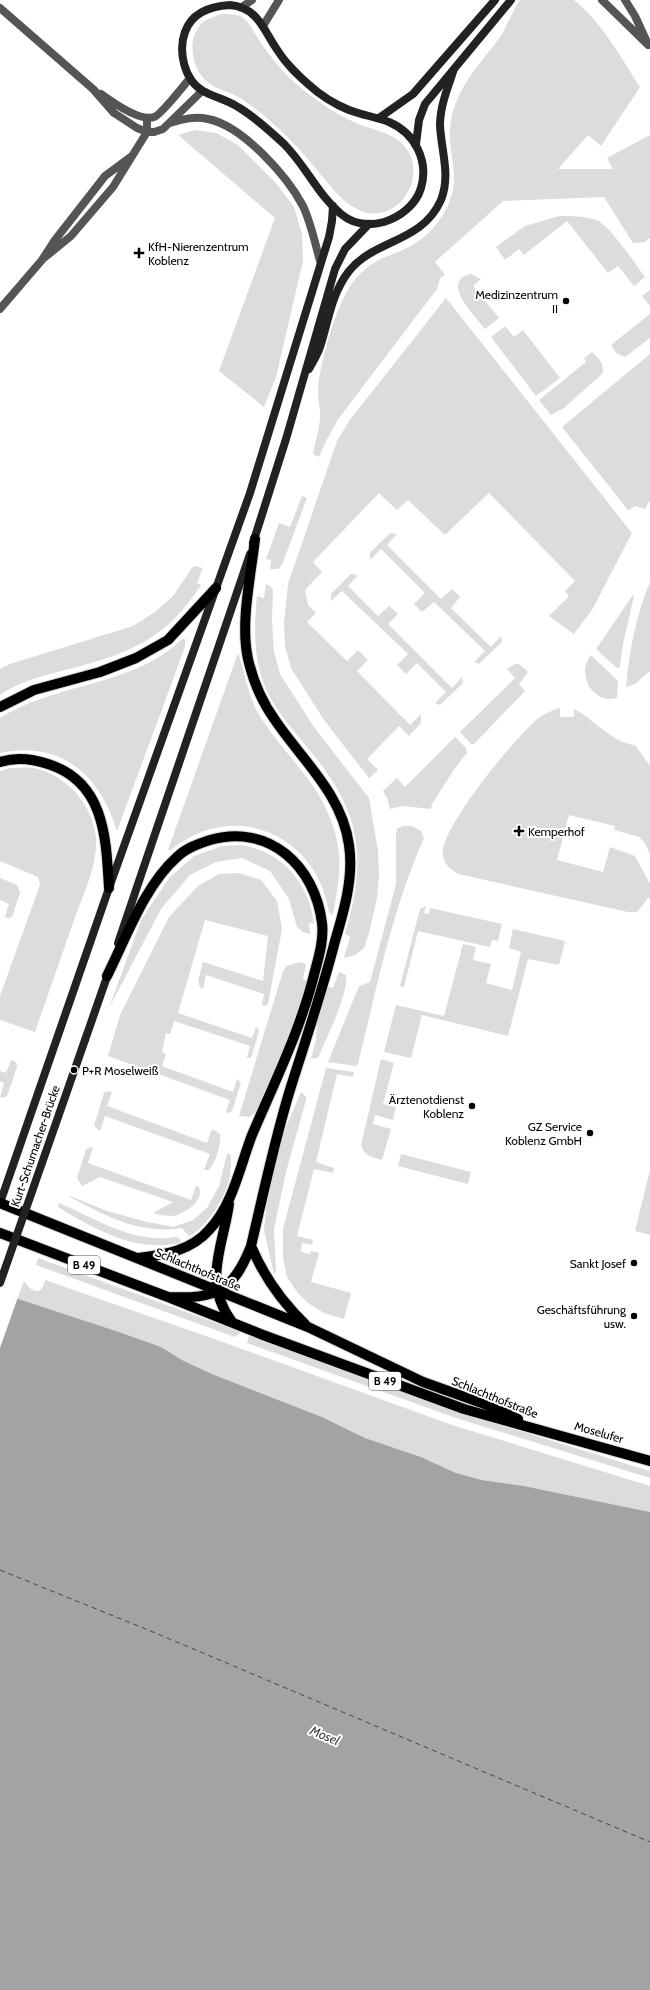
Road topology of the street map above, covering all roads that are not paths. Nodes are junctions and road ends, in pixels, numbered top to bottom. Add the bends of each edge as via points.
1 (252, 0) edge
2 (279, 0) edge
3 (495, 0) edge
4 (511, 0) edge
5 (602, 0) edge
6 (624, 0) edge
7 (242, 7) junction
8 (0, 8) edge
9 (263, 26) junction
10 (649, 46) edge
11 (454, 69) junction
12 (190, 78) junction
13 (93, 89) junction
14 (202, 90) junction
15 (379, 118) junction
16 (147, 119) junction
17 (169, 124) junction
18 (147, 132) junction
19 (416, 144) junction
20 (132, 156) junction
21 (333, 206) junction
22 (369, 224) junction
23 (42, 260) junction
24 (320, 261) junction
25 (0, 309) edge
26 (303, 380) junction
27 (255, 539) junction
28 (216, 588) junction
29 (0, 707) edge
30 (0, 762) edge
31 (109, 888) junction
32 (107, 976) junction
33 (230, 1196) junction
34 (0, 1203) edge
35 (0, 1233) edge
36 (251, 1246) junction
37 (138, 1258) junction
38 (0, 1283) edge
39 (217, 1292) junction
40 (168, 1297) junction
41 (232, 1323) junction
42 (308, 1327) junction
43 (540, 1429) junction
44 (650, 1461) edge

1 - 7 street
2 - 9 street
3 - 15 main road via 413,94
4 - 11 main road
5 - 10 street
6 - 10 street via 635,16
7 - 9 main road via 255,16
7 - 12 main road via 214,7 191,21 186,30 182,49
8 - 13 street
9 - 15 main road via 286,62 314,90 349,110
11 - 19 main road via 425,104 419,120
11 - 26 main road via 441,116 446,177 441,200 435,212 416,231 366,256 350,271 336,292 321,345
12 - 14 main road
12 - 16 street via 156,117
13 - 16 street
13 - 18 street via 114,113
14 - 17 street
14 - 21 main road via 236,106 273,135 303,166
15 - 19 main road via 399,127
16 - 18 street
17 - 18 street via 160,130
17 - 24 street via 184,119 209,119 228,127 258,151 297,196 309,223
18 - 20 street
19 - 22 main road via 423,161 421,190 407,210 392,219
20 - 23 street via 113,187 71,236
20 - 23 street via 105,176
21 - 22 main road via 352,222
21 - 24 main road, Kurt-Schumacher-Brücke via 331,229
22 - 26 main road via 345,249 335,269
23 - 25 street
24 - 28 main road, Kurt-Schumacher-Brücke via 266,446
26 - 27 main road, Kurt-Schumacher-Brücke
27 - 32 main road, Kurt-Schumacher-Brücke
27 - 36 main road via 245,627 247,657 258,691 268,710 334,801 345,830 350,861 349,879 337,935 289,1095
28 - 29 main road via 168,640 100,672 34,690
28 - 31 main road, Kurt-Schumacher-Brücke
30 - 31 main road via 23,759 56,766 78,781 87,791 101,817
31 - 34 main road, Kurt-Schumacher-Brücke
32 - 33 main road via 158,878 177,856 196,845 216,838 252,838 274,846 290,857 304,872 321,916 322,935 313,982 288,1053 252,1136
32 - 38 main road, Kurt-Schumacher-Brücke, bridge
33 - 37 main road via 214,1225 199,1240 167,1254
33 - 39 main road via 216,1264
34 - 37 main road, Schlachthofstraße / B 49
35 - 40 main road, Schlachthofstraße / B 49
36 - 39 main road via 237,1275 229,1285
36 - 42 main road via 271,1286
37 - 39 main road, Schlachthofstraße / B 49
39 - 40 main road via 189,1298
39 - 41 main road via 222,1308
39 - 42 main road, Schlachthofstraße / B 49
40 - 41 main road, Schlachthofstraße / B 49
41 - 43 main road, Schlachthofstraße / B 49 via 464,1409
42 - 43 main road, Schlachthofstraße / B 49 via 423,1382
43 - 44 main road, Moselufer / B 49

